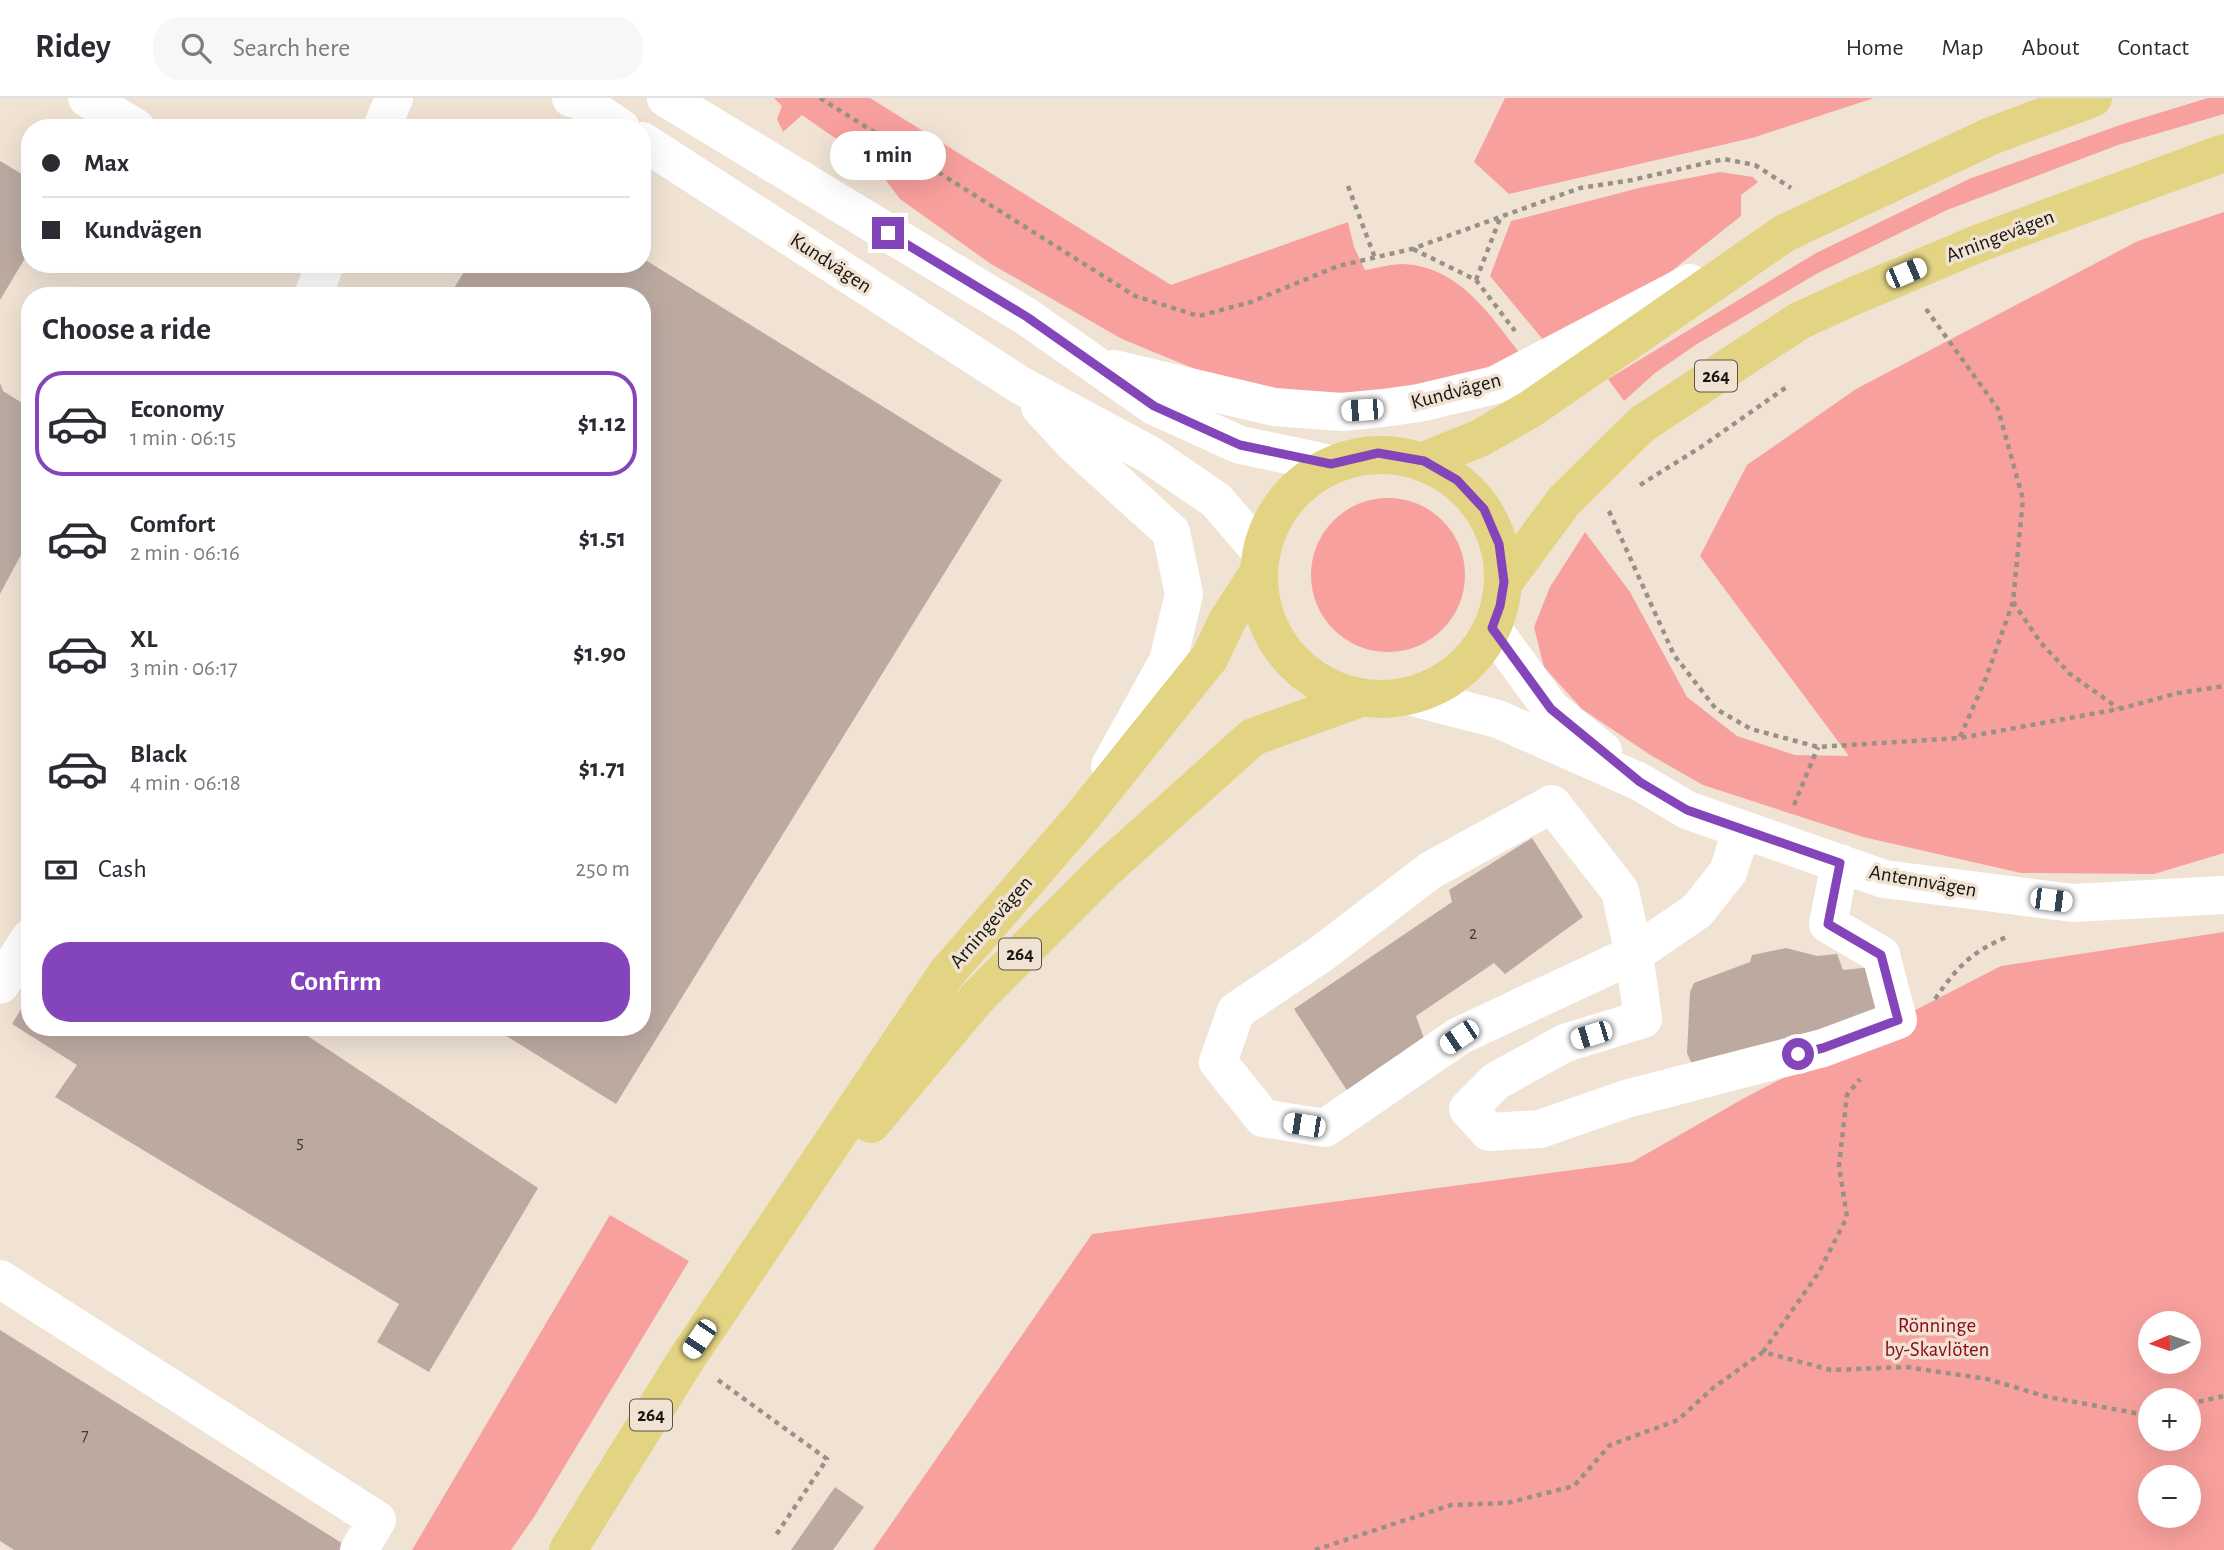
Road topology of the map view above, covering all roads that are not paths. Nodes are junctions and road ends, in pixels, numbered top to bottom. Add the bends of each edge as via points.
1 (87, 98) edge
2 (394, 98) edge
3 (571, 98) edge
4 (666, 98) edge
5 (718, 98) edge
6 (2093, 98) edge
7 (121, 119) edge
8 (386, 119) edge
9 (607, 119) edge
10 (651, 147) edge
11 (2224, 153) edge
12 (796, 177) junction
13 (1785, 233) junction
14 (1098, 365) junction
15 (1020, 385) junction
16 (1424, 461) junction
17 (1331, 464) junction
18 (1259, 562) junction
19 (1504, 582) junction
20 (1492, 628) junction
21 (1409, 696) junction
22 (1361, 698) junction
23 (1640, 782) junction
24 (1080, 818) junction
25 (1742, 829) junction
26 (1840, 863) junction
27 (2224, 895) edge
28 (21, 953) edge
29 (1634, 954) junction
30 (0, 985) edge
31 (0, 1279) edge
32 (738, 1282) junction
33 (359, 1550) edge
34 (568, 1550) edge

1 - 7 street
2 - 8 street
3 - 9 street
4 - 12 street, Kundvägen
5 - 12 street, Kundvägen
6 - 13 main road via 1991,136
10 - 15 street, Kundvägen
11 - 19 main road, Arningevägen / 264 via 1982,242 1800,321 1642,424 1564,501
12 - 14 street, Kundvägen
13 - 14 street, Kundvägen via 1495,385 1419,403 1342,412 1275,407
13 - 16 main road via 1529,410 1480,438
14 - 17 street, Kundvägen via 1154,406 1240,445
15 - 18 street, Kundvägen via 1150,455 1216,500
15 - 24 street, Kundvägen via 1073,443 1171,532 1184,594 1168,661
16 - 17 main road, 264 via 1378,453
16 - 19 main road, 264 via 1457,480 1484,509 1499,544
17 - 18 main road, 264 via 1299,485 1274,515
18 - 22 main road, 264 via 1265,617 1286,655 1319,683
18 - 24 main road, Arningevägen / 264 via 1210,657
19 - 20 main road, 264
20 - 21 main road, 264 via 1479,652 1459,672 1436,687
20 - 23 street, Antennvägen via 1551,709
21 - 22 main road, 264
21 - 23 street, Antennvägen via 1498,719
22 - 32 main road, Arningevägen / 264 via 1254,737 1108,867 977,998
23 - 25 street, Antennvägen via 1687,810
24 - 32 main road, Arningevägen / 264 via 946,974
25 - 26 street, Antennvägen
25 - 29 street via 1728,872 1697,911
26 - 27 street, Antennvägen via 1884,879 2073,903
26 - 29 street via 1828,924 1881,955 1898,1020 1823,1048 1626,1099 1540,1129 1489,1132 1468,1109 1496,1081 1565,1043 1643,1019
28 - 30 street
29 - 29 street via 1459,1037 1325,1128 1264,1118 1218,1062 1237,1011 1431,870 1552,804 1620,891
31 - 33 street via 377,1520
32 - 34 main road, Arningevägen / 264

